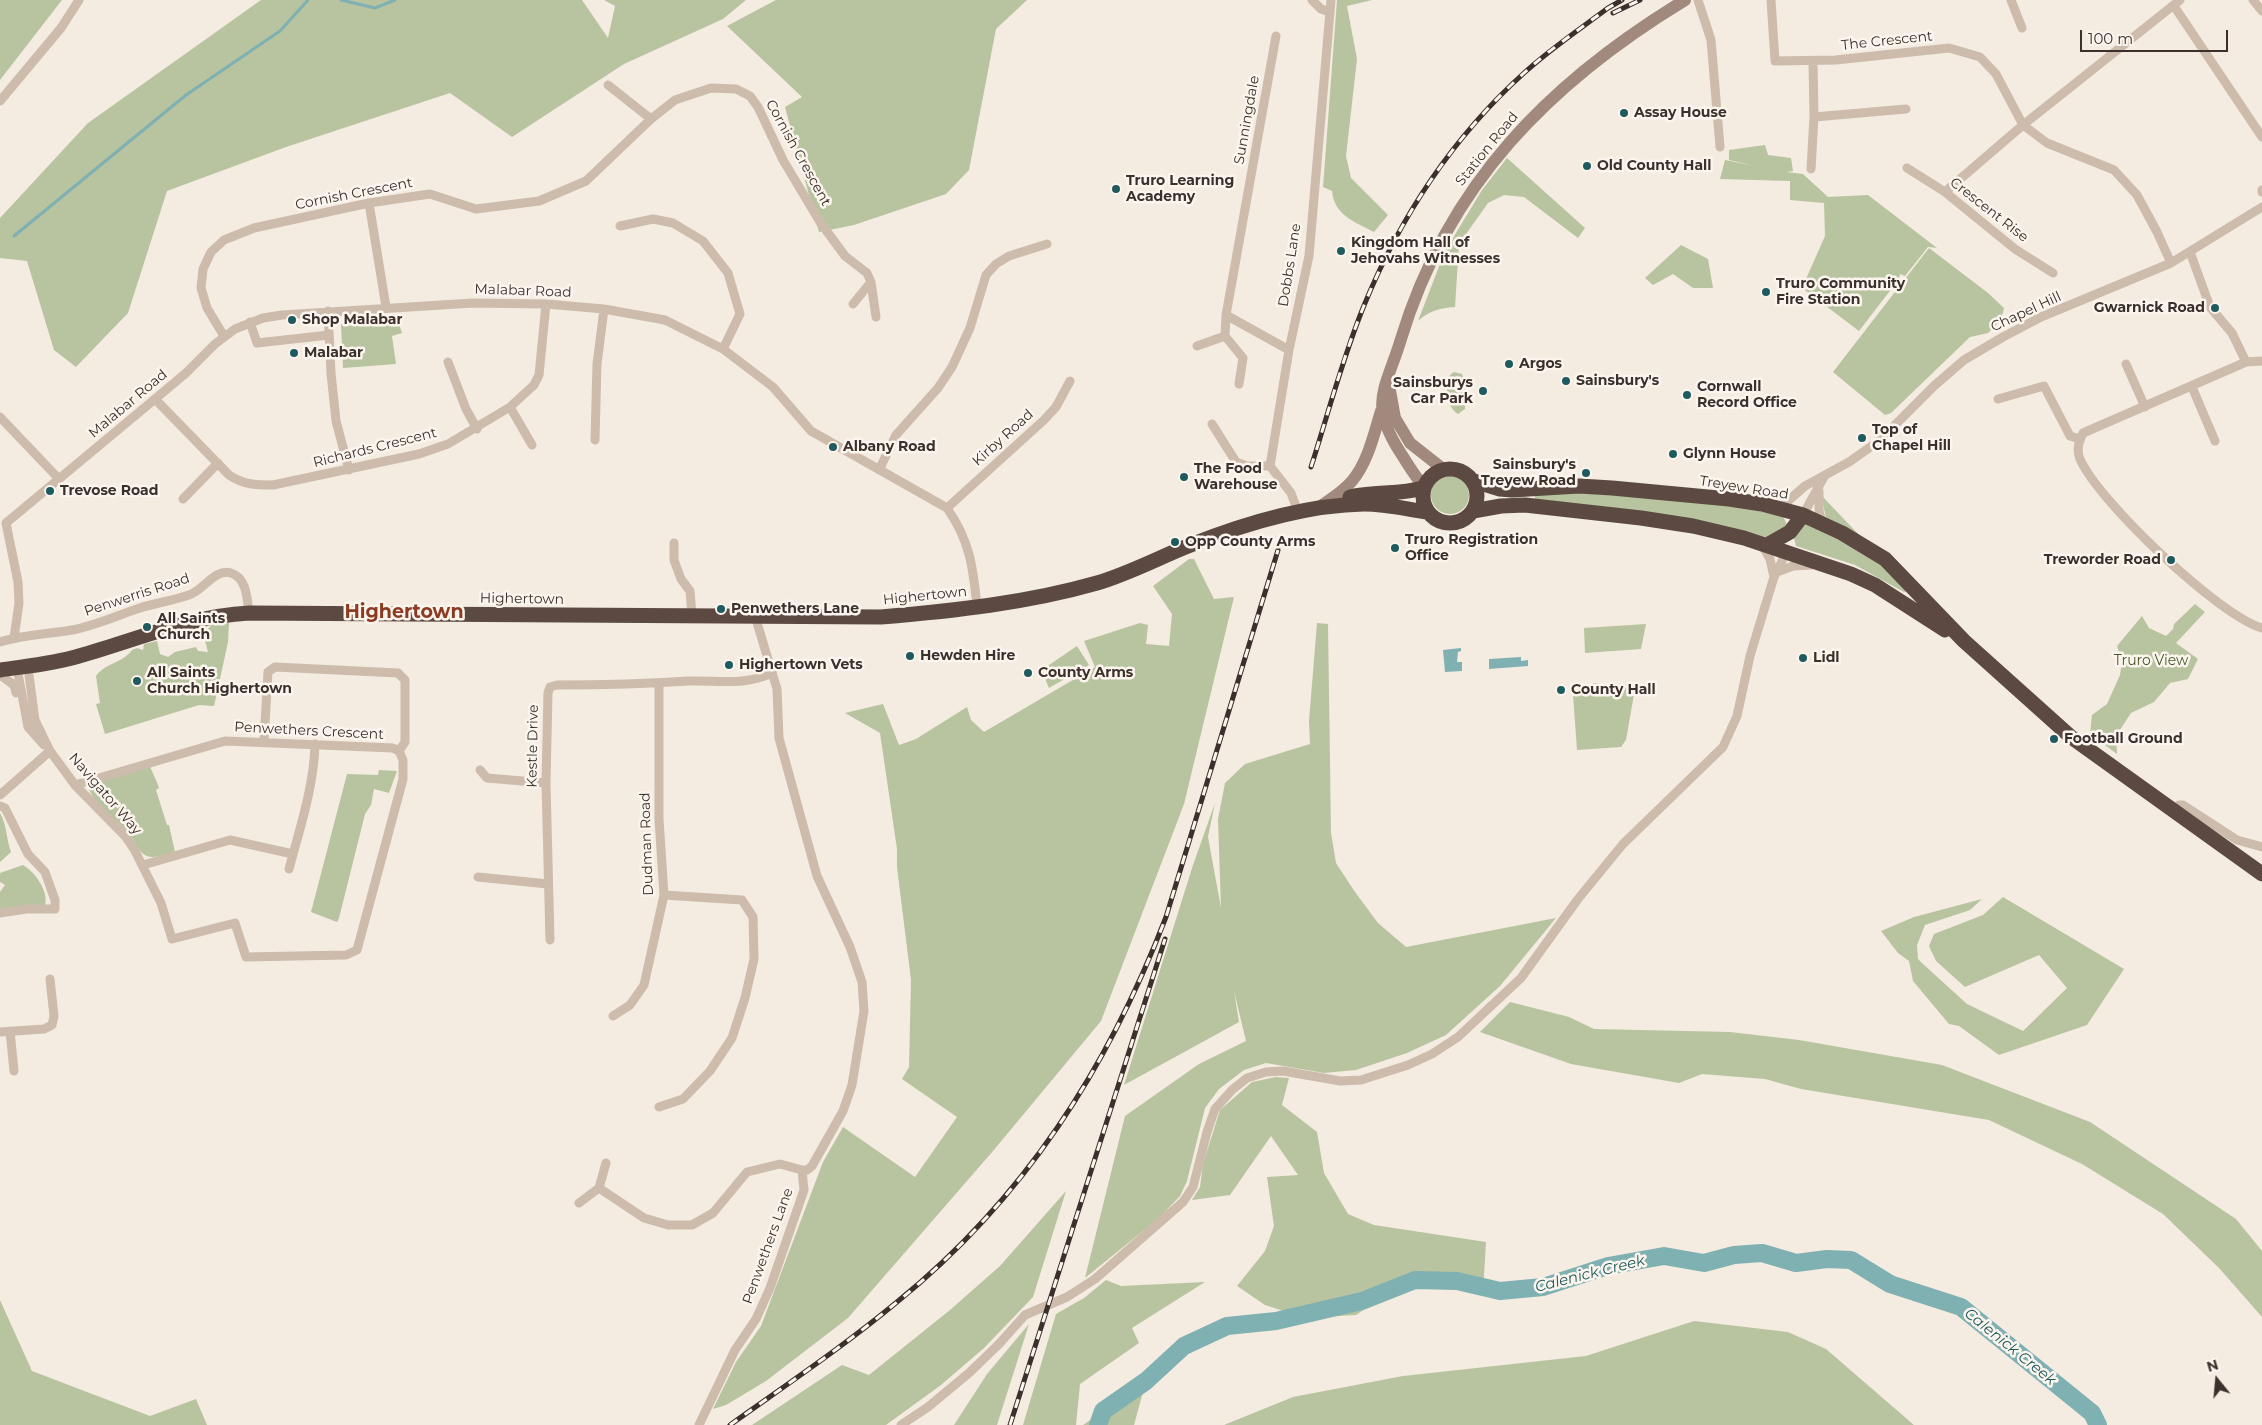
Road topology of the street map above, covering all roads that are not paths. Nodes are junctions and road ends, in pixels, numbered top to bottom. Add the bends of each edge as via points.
1 (79, 0) edge
2 (1312, 0) edge
3 (1331, 0) edge
4 (1685, 0) edge
5 (1698, 0) edge
6 (1771, 0) edge
7 (2010, 0) edge
8 (2253, 0) edge
9 (2177, 3) edge
10 (1330, 12) junction
11 (2262, 12) edge
12 (2022, 28) dead end
13 (1276, 36) dead end
14 (1813, 62) junction
15 (608, 85) dead end
16 (0, 101) edge
17 (1906, 109) dead end
18 (1814, 117) junction
19 (651, 119) junction
20 (2023, 125) junction
21 (2262, 137) edge
22 (1720, 147) dead end
23 (1907, 168) dead end
24 (1811, 169) dead end
25 (1945, 192) junction
26 (370, 203) junction
27 (2262, 207) edge
28 (620, 226) dead end
29 (1046, 244) dead end
30 (2190, 252) junction
31 (2172, 263) junction
32 (2053, 273) dead end
33 (871, 282) junction
34 (546, 304) junction
35 (854, 304) dead end
36 (386, 307) junction
37 (604, 309) junction
38 (328, 311) junction
39 (1226, 315) junction
40 (876, 317) dead end
41 (250, 322) junction
42 (329, 335) junction
43 (224, 336) junction
44 (1225, 336) junction
45 (1197, 346) dead end
46 (722, 349) junction
47 (1289, 350) junction
48 (448, 362) dead end
49 (2246, 362) junction
50 (2262, 362) edge
51 (2126, 364) dead end
52 (1388, 375) junction
53 (1070, 382) dead end
54 (1239, 384) dead end
55 (2192, 387) junction
56 (156, 399) junction
57 (1998, 399) dead end
58 (510, 407) junction
59 (2145, 408) junction
60 (1381, 410) junction
61 (0, 417) edge
62 (1212, 424) dead end
63 (477, 429) junction
64 (2080, 439) junction
65 (595, 440) dead end
66 (2215, 441) dead end
67 (532, 445) dead end
68 (218, 463) junction
69 (1270, 466) junction
70 (1443, 469) junction
71 (349, 470) junction
72 (879, 470) junction
73 (1825, 475) junction
74 (59, 480) junction
75 (1474, 481) junction
76 (1424, 487) junction
77 (1819, 488) junction
78 (183, 499) dead end
79 (947, 508) junction
80 (1318, 508) junction
81 (1780, 508) junction
82 (1298, 512) junction
83 (1427, 512) junction
84 (1473, 512) junction
85 (1803, 515) junction
86 (3, 524) edge
87 (1822, 524) junction
88 (1790, 532) junction
89 (674, 543) dead end
90 (1764, 544) junction
91 (1786, 553) junction
92 (1824, 565) junction
93 (1775, 574) junction
94 (977, 606) junction
95 (250, 613) junction
96 (692, 615) junction
97 (755, 616) junction
98 (2262, 628) edge
99 (14, 638) junction
100 (0, 642) edge
101 (1964, 642) junction
102 (23, 667) junction
103 (0, 670) edge
104 (772, 674) junction
105 (0, 675) edge
106 (659, 684) junction
107 (28, 726) junction
108 (264, 741) junction
109 (315, 744) junction
110 (50, 751) junction
111 (399, 751) junction
112 (480, 770) dead end
113 (546, 782) junction
114 (74, 785) junction
115 (0, 795) edge
116 (0, 806) edge
117 (2174, 811) junction
118 (2262, 846) edge
119 (293, 854) junction
120 (143, 865) junction
121 (289, 869) dead end
122 (2262, 874) edge
123 (478, 878) dead end
124 (548, 884) junction
125 (373, 895) joint
126 (664, 895) junction
127 (0, 913) edge
128 (550, 940) dead end
129 (50, 979) dead end
130 (613, 1016) dead end
131 (10, 1031) junction
132 (0, 1032) edge
133 (14, 1071) dead end
134 (658, 1107) dead end
135 (606, 1163) dead end
136 (802, 1170) junction
137 (599, 1188) junction
138 (579, 1203) dead end
139 (699, 1425) edge
140 (901, 1425) edge

1 - 16 street via 61,28
2 - 10 street
3 - 10 street, Dobbs Lane
4 - 52 street, Station Road via 1640,27 1567,84 1534,114 1480,177 1431,263
5 - 22 street via 1711,40
6 - 14 street, The Crescent via 1775,62
7 - 12 street
8 - 11 street
9 - 20 street
9 - 21 street
10 - 47 street, Dobbs Lane via 1309,256
13 - 39 street, Sunningdale
14 - 18 street
14 - 20 street, The Crescent via 1952,48 1980,57 1996,74
15 - 19 street
17 - 18 street
18 - 24 street
19 - 26 street, Cornish Crescent via 586,181 539,201 476,209 430,194
19 - 33 street, Cornish Crescent via 675,100 711,88 736,88 750,96 820,222 844,256 867,273
20 - 25 street
20 - 31 street via 2047,143 2114,170 2137,195
23 - 25 street, Crescent Rise
25 - 32 street, Crescent Rise via 2015,249
26 - 36 street
26 - 43 street, Cornish Crescent via 254,228 224,240 211,252 203,269 201,288 207,308
27 - 30 street, Chapel Hill
28 - 46 street via 653,219 673,223 702,240 728,273 740,314
29 - 72 street via 1009,256 986,275 970,328 952,368 896,435
30 - 31 street, Chapel Hill
30 - 49 street via 2210,307 2232,333
31 - 73 street, Chapel Hill via 2041,317 1983,348 1948,373 1879,441
33 - 35 street
33 - 40 street
34 - 36 street, Malabar Road via 465,303
34 - 37 street, Malabar Road
34 - 58 street, Richards Crescent via 539,375 534,385
36 - 38 street, Malabar Road
37 - 46 street, Malabar Road via 665,320
37 - 65 street via 597,364
38 - 41 street, Malabar Road
38 - 42 street
39 - 44 street, Sunningdale
39 - 47 street
41 - 42 street via 257,343
41 - 43 street, Malabar Road
42 - 71 street via 336,421
43 - 56 street, Malabar Road
44 - 45 street
44 - 54 street via 1243,358
46 - 72 street, Malabar Road via 773,388 811,431
47 - 69 street, Dobbs Lane
48 - 63 street
49 - 50 street
49 - 55 street
51 - 59 street
52 - 60 street, Station Road
52 - 70 street, Station Road via 1392,408 1401,429 1416,450
53 - 79 street, Kirby Road via 1056,407 1044,420
55 - 59 street
55 - 66 street
56 - 68 street, Richards Crescent
56 - 74 street, Malabar Road
57 - 64 street via 2044,386 2070,436
58 - 63 street, Richards Crescent
58 - 67 street
59 - 64 street via 2083,433
60 - 76 street, Station Road via 1390,435
60 - 80 street via 1359,471 1342,491
61 - 74 street
62 - 69 street via 1236,462 1247,466
63 - 71 street, Richards Crescent via 419,454
64 - 98 street via 2080,458 2119,513 2178,569 2221,604 2241,619
68 - 71 street, Richards Crescent via 239,482 250,485 273,485
68 - 78 street
69 - 82 street via 1290,493
70 - 75 highway via 1463,471
70 - 76 highway via 1432,475
72 - 79 street, Malabar Road
73 - 77 street
73 - 81 street, Chapel Hill via 1805,486
74 - 86 street, Malabar Road
75 - 81 highway, Treyew Road via 1500,489 1612,488 1729,499
75 - 84 highway via 1478,498
76 - 80 highway, Highertown via 1403,493 1361,495
76 - 83 highway via 1422,497
77 - 85 street
77 - 87 street
79 - 94 street, Malabar Road via 960,527 969,550
80 - 82 highway, Highertown
80 - 83 highway, Highertown via 1381,505
81 - 85 highway, Treyew Road
82 - 94 highway, Highertown via 1228,530 1099,582 1041,597
83 - 84 highway via 1438,520 1453,522
84 - 90 highway, Treyew Road via 1511,505 1575,510 1693,526
85 - 87 highway, Treyew Road
85 - 88 highway
86 - 99 street via 18,589
87 - 101 highway, Treyew Road via 1842,532 1885,559
88 - 90 highway
88 - 91 highway
89 - 96 street via 674,560 690,591
90 - 91 highway, Treyew Road
90 - 93 street
91 - 92 highway, Treyew Road
91 - 93 street
92 - 93 street via 1799,565
92 - 101 highway, Treyew Road via 1874,585
93 - 140 street via 1750,656 1737,716 1723,747 1623,844 1521,978 1458,1038 1408,1065 1361,1080 1340,1081 1283,1071 1247,1078 1215,1109 1193,1187 1183,1202 1095,1279 1067,1297 1025,1315 969,1373
94 - 97 highway, Highertown via 881,617
95 - 96 highway, Highertown
95 - 99 street, Penwerris Road via 243,582 227,572 214,577 188,596 74,630
95 - 102 highway, Highertown via 197,619 79,656
96 - 97 highway, Highertown
97 - 104 street
99 - 100 street, Penwerris Road
101 - 117 highway, Treyew Road via 2071,737
102 - 103 highway, Highertown
102 - 107 street
102 - 110 street, Navigator Way via 36,720
104 - 106 street, Kestle Drive via 756,681
104 - 136 street via 777,689 784,756 818,876 862,982 864,1011 852,1085 843,1111 812,1166
105 - 107 street via 14,685
106 - 113 street, Kestle Drive via 550,686
106 - 126 street, Dudman Road via 659,819
107 - 110 street
108 - 109 street, Penwethers Crescent
108 - 111 street via 268,672 274,667 398,673 405,680 405,742
108 - 114 street, Penwethers Crescent via 226,740
109 - 111 street, Penwethers Crescent
109 - 119 street via 315,764
110 - 114 street, Navigator Way
110 - 115 street
111 - 125 street, Penwethers Crescent via 403,760 403,779
112 - 113 street via 487,778
113 - 124 street, Kestle Drive
114 - 120 street, Navigator Way via 125,836
116 - 127 street via 5,808 28,854 45,872 55,900 55,909
117 - 118 street via 2183,805 2238,840
117 - 122 highway, Treyew Road
119 - 120 street via 230,840
119 - 121 street
120 - 125 street, Navigator Way via 161,902 172,939 235,923 246,957 346,955 357,950
123 - 124 street
124 - 128 street, Kestle Drive
126 - 130 street, Dudman Road via 644,985 630,1005
126 - 134 street via 742,900 753,917 754,959 732,1038 710,1071 683,1099
129 - 131 street via 52,1025
131 - 132 street
131 - 133 street
135 - 137 street
136 - 137 street via 780,1164 747,1172 713,1213 692,1225 668,1225 644,1218
136 - 139 street, Penwethers Lane via 804,1190 770,1288 756,1319 735,1350
137 - 138 street

